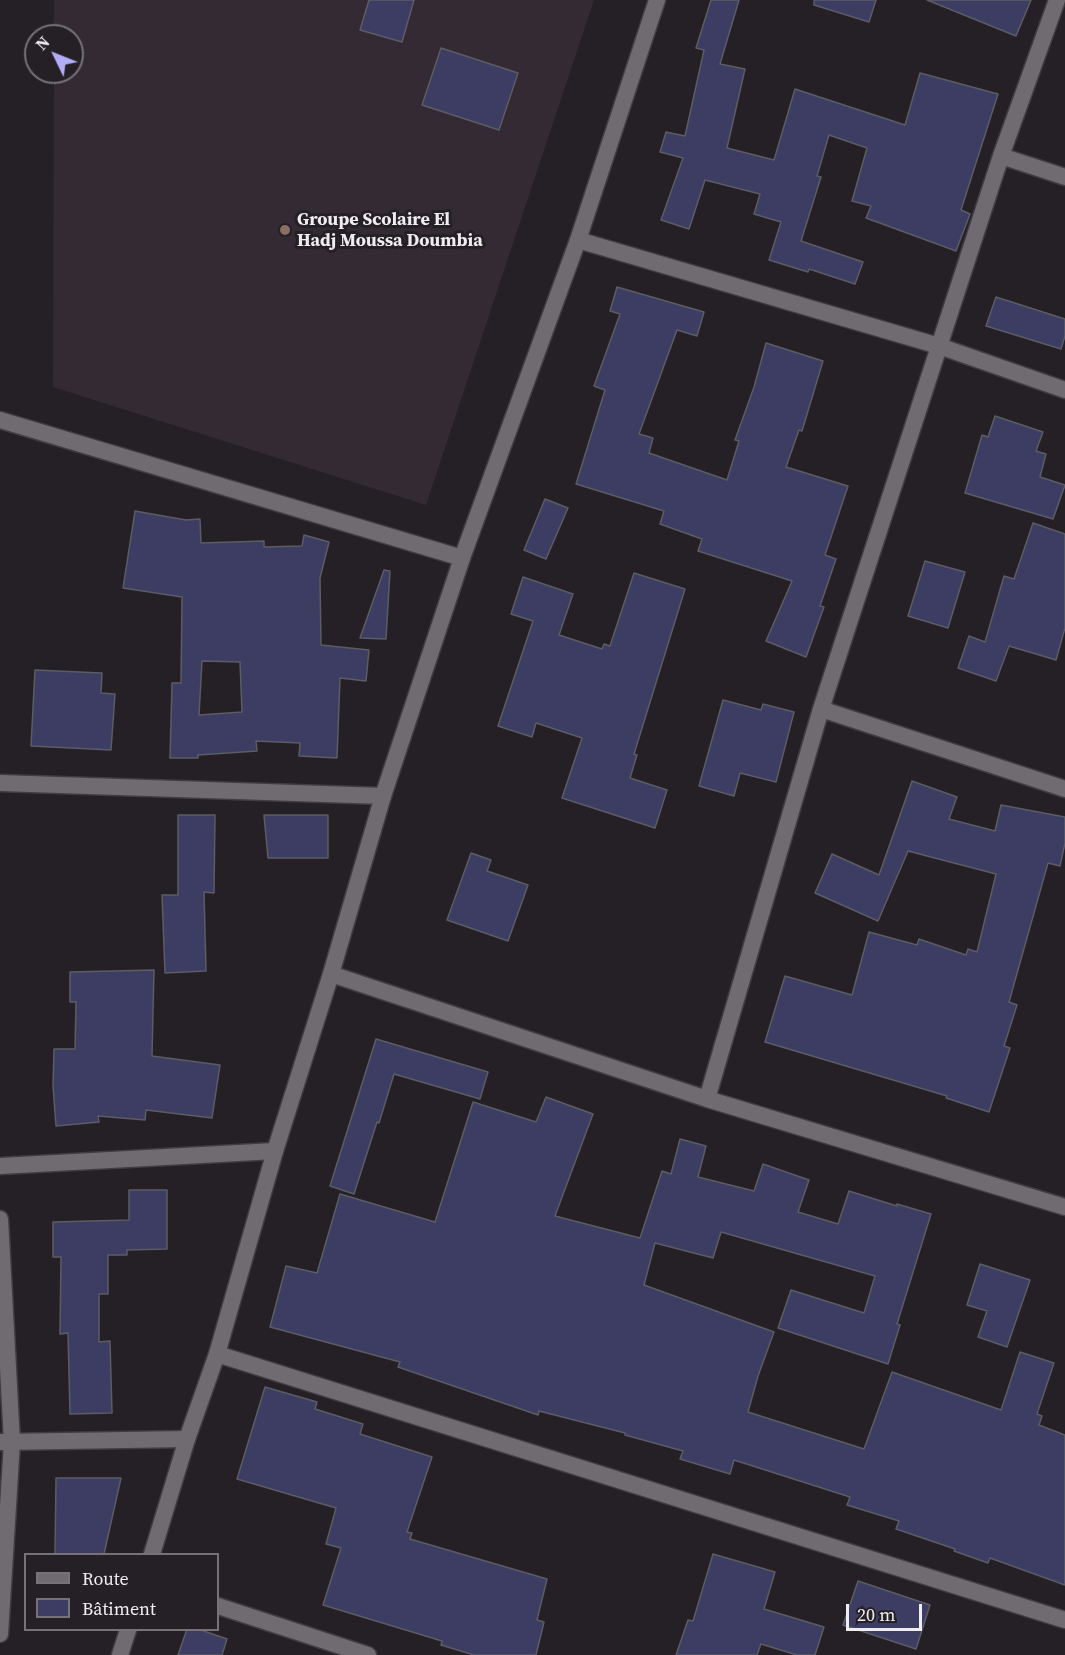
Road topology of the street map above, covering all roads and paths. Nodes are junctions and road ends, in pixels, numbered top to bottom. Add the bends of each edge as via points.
1 (657, 0) edge
2 (1056, 0) edge
3 (1001, 156) junction
4 (1065, 177) edge
5 (578, 240) junction
6 (939, 346) junction
7 (1065, 390) edge
8 (0, 420) edge
9 (462, 558) junction
10 (821, 709) junction
11 (0, 783) edge
12 (1065, 789) edge
13 (383, 796) junction
14 (331, 974) junction
15 (707, 1099) junction
16 (275, 1151) junction
17 (0, 1166) edge
18 (1065, 1207) edge
19 (0, 1219) edge
20 (217, 1354) junction
21 (188, 1439) junction
22 (6, 1442) edge
23 (152, 1553) edge
24 (219, 1606) edge
25 (1065, 1620) edge
26 (127, 1631) edge
27 (0, 1634) edge
28 (120, 1655) edge
29 (368, 1655) edge

1 - 5 street
2 - 3 street
3 - 4 street
3 - 6 street
5 - 6 street
5 - 9 street
6 - 7 street
6 - 10 street
8 - 9 street
9 - 13 street
10 - 12 street
10 - 15 street
11 - 13 street
13 - 14 street
14 - 15 street
14 - 16 street
15 - 18 street
16 - 17 street
16 - 20 street
19 - 22 street
20 - 21 street
20 - 25 street
21 - 22 street
21 - 23 street
22 - 27 street
24 - 29 street
26 - 28 street

